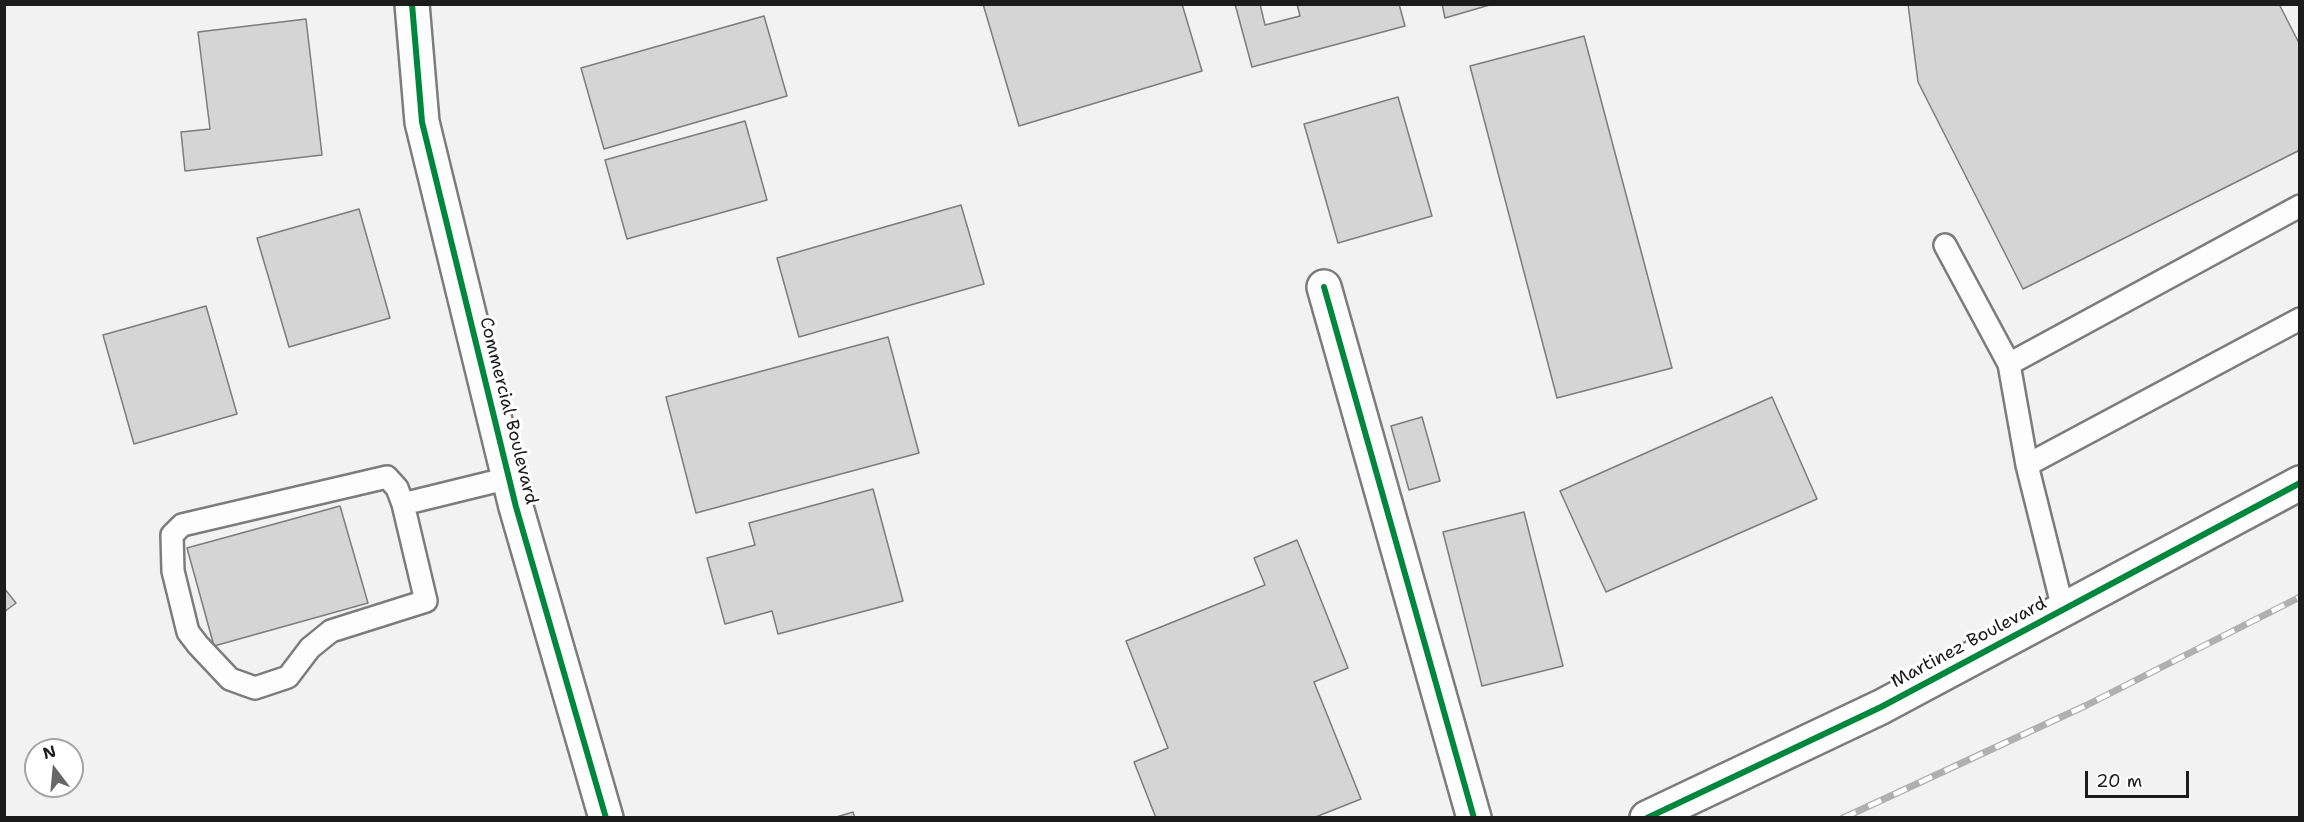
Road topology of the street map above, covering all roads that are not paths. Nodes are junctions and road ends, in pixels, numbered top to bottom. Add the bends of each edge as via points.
1 (412, 4) edge
2 (2300, 206) edge
3 (1945, 245) dead end
4 (1324, 287) dead end
5 (2300, 319) edge
6 (2009, 364) junction
7 (2026, 465) junction
8 (509, 478) junction
9 (2300, 483) edge
10 (403, 504) junction
11 (2063, 609) junction
12 (606, 818) edge
13 (1474, 818) edge
14 (1647, 818) edge

1 - 8 street, Commercial Boulevard via 422,122
2 - 6 lane
3 - 6 lane
4 - 13 street
5 - 7 lane
6 - 7 lane
7 - 11 lane
8 - 10 lane
8 - 12 street, Commercial Boulevard
9 - 11 street, Martinez Boulevard
10 - 10 lane via 426,601 331,631 310,648 288,677 255,688 230,679 189,632 173,571 172,535 182,525 387,477
11 - 14 street, Martinez Boulevard via 1881,707

